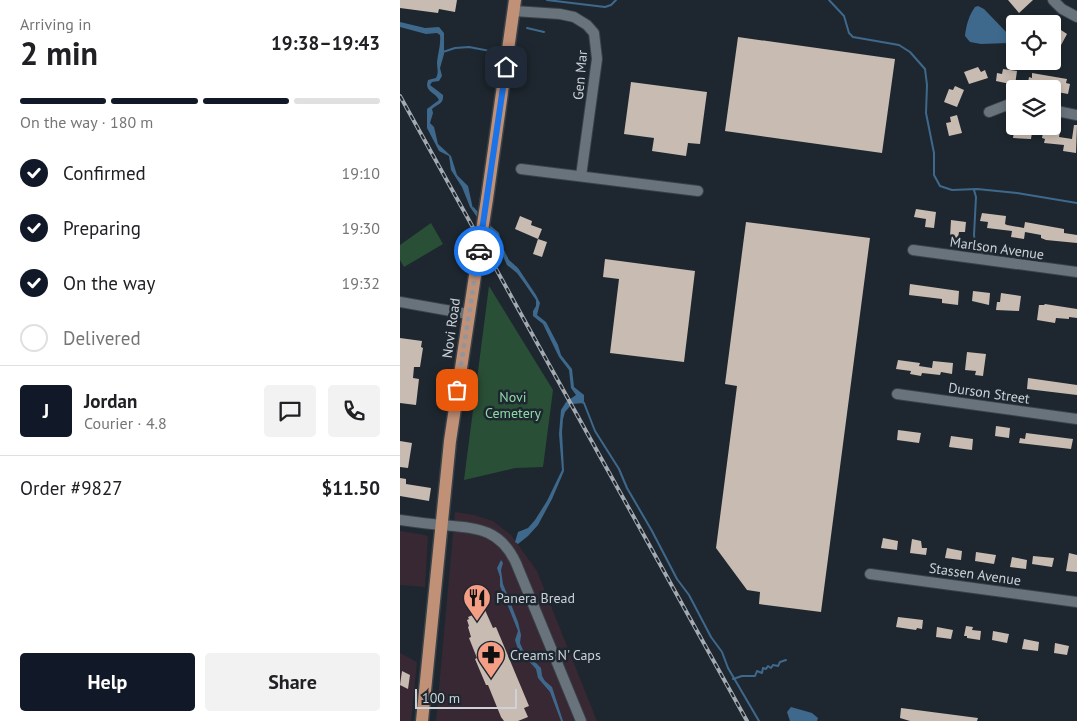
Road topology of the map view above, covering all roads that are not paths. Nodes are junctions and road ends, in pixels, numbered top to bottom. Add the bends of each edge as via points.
1 (1053, 0) edge
2 (515, 5) edge
3 (1077, 17) edge
4 (1006, 105) edge
5 (1061, 111) edge
6 (989, 112) dead end
7 (1077, 114) edge
8 (521, 169) dead end
9 (581, 176) junction
10 (698, 190) dead end
11 (913, 250) dead end
12 (1077, 272) edge
13 (400, 302) edge
14 (468, 314) junction
15 (897, 394) dead end
16 (1077, 419) edge
17 (400, 520) edge
18 (443, 525) junction
19 (870, 574) dead end
20 (1077, 602) edge
21 (422, 721) edge
22 (581, 721) edge

1 - 3 street
2 - 9 street, Gen Mar via 574,17 594,33 598,59
2 - 14 main road, Novi Road, bridge
4 - 6 street
5 - 7 street
8 - 9 street
9 - 10 street
11 - 12 street, Marlson Avenue
13 - 14 street
14 - 18 main road, Novi Road via 450,441
15 - 16 street, Durson Street
17 - 18 street
18 - 21 main road, Novi Road
18 - 22 street via 485,531 510,551
19 - 20 street, Stassen Avenue

